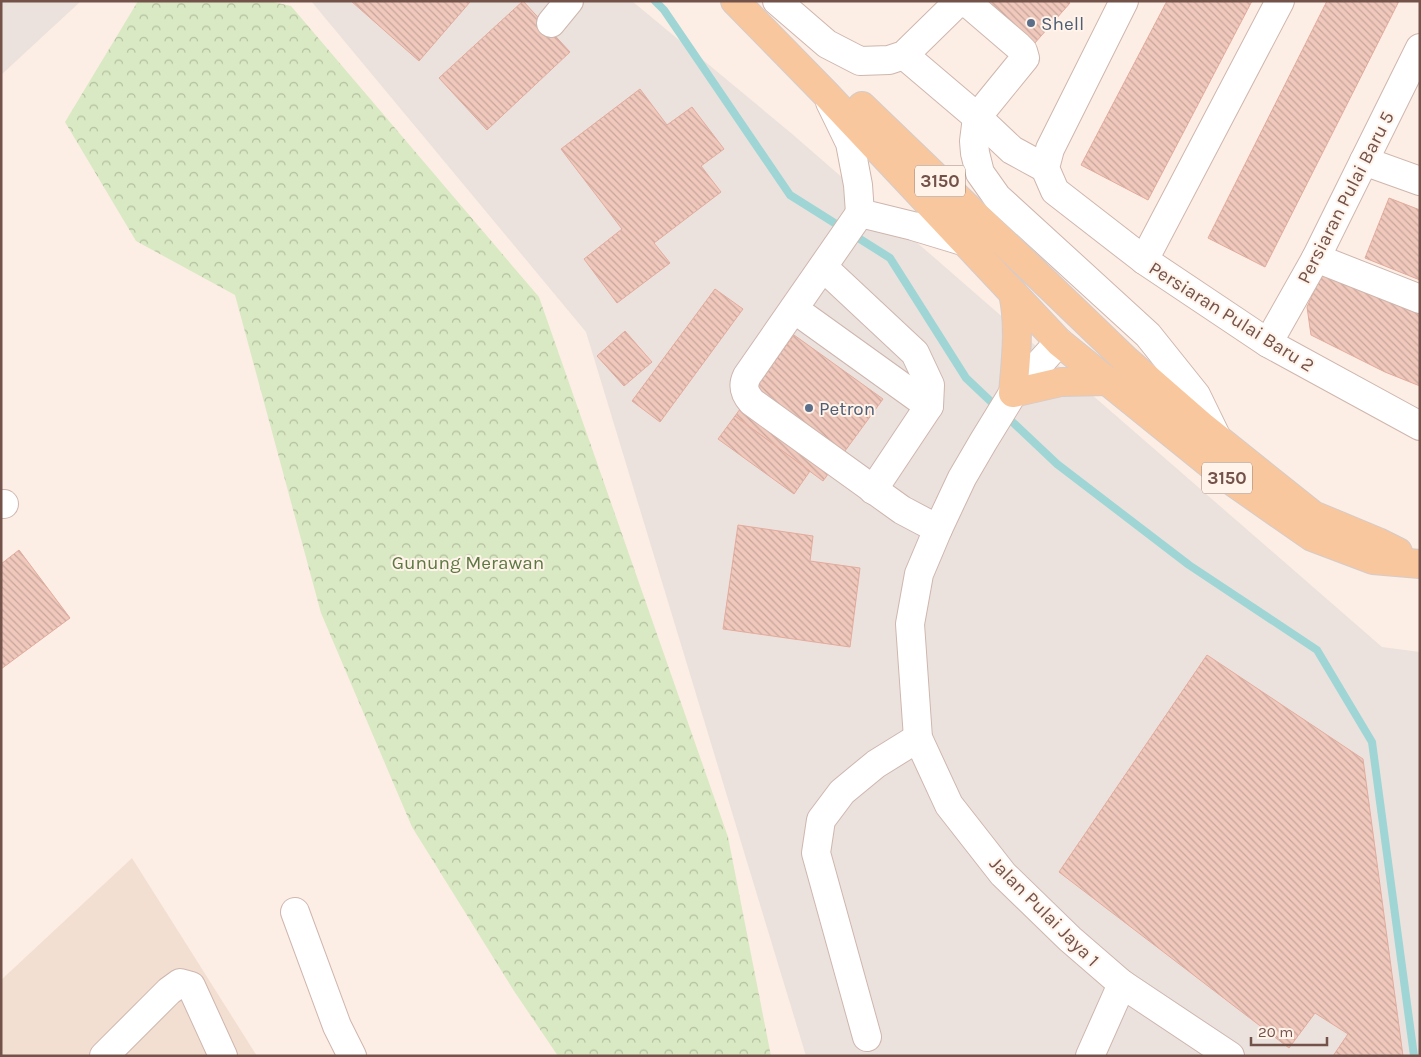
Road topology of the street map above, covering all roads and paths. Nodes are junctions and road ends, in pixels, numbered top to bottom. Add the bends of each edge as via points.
1 (569, 1) edge
2 (735, 1) edge
3 (756, 1) edge
4 (777, 1) edge
5 (1124, 1) edge
6 (1280, 1) edge
7 (550, 23) dead end
8 (1419, 52) edge
9 (904, 55) junction
10 (826, 94) junction
11 (978, 117) junction
12 (1364, 161) junction
13 (1050, 180) junction
14 (1420, 181) edge
15 (857, 218) junction
16 (966, 242) junction
17 (1019, 258) junction
18 (1316, 258) junction
19 (1144, 260) junction
20 (826, 262) junction
21 (1013, 293) junction
22 (1420, 299) edge
23 (794, 309) junction
24 (1059, 342) junction
25 (1268, 343) junction
26 (1125, 360) junction
27 (1108, 381) junction
28 (1011, 396) junction
29 (929, 406) junction
30 (1420, 426) edge
31 (1217, 438) junction
32 (873, 490) junction
33 (938, 529) junction
34 (1419, 564) edge
35 (918, 738) junction
36 (295, 912) dead end
37 (1122, 984) junction
38 (867, 1037) dead end
39 (104, 1056) edge
40 (224, 1056) edge
41 (352, 1056) edge
42 (1090, 1056) edge
43 (1230, 1056) edge

1 - 7 street
2 - 10 main road, 3150
3 - 17 main road, 3150
4 - 9 street via 827,44 860,60 889,60
5 - 13 street via 1050,149
6 - 19 street
8 - 12 street, Persiaran Pulai Baru 5
9 - 11 street, Persiaran Pulai Baru 2
9 - 11 street via 955,5 969,4 1018,46 1025,58
10 - 15 street via 850,143 858,186
10 - 16 main road, 3150
11 - 13 street, Persiaran Pulai Baru 2
11 - 31 street via 974,141 980,173 997,197 1148,335 1196,395
12 - 14 street
12 - 18 street, Persiaran Pulai Baru 5
13 - 19 street, Persiaran Pulai Baru 2
15 - 16 street via 913,226
15 - 20 street
16 - 21 main road, 3150
17 - 24 main road via 1052,305 1059,321
17 - 26 main road, 3150
18 - 22 street
18 - 25 street, Persiaran Pulai Baru 5
19 - 25 street, Persiaran Pulai Baru 2
20 - 23 street
20 - 29 street via 915,353 930,385
21 - 24 main road, 3150
21 - 28 main road via 1018,341
23 - 29 street
23 - 32 street via 747,376 744,390 747,397
24 - 26 main road via 1078,338
24 - 27 main road, 3150
24 - 28 street, Jalan Pulai Jaya 1
25 - 30 street, Persiaran Pulai Baru 2
26 - 31 main road, 3150
27 - 28 main road via 1061,382
27 - 34 main road, 3150 via 1226,477 1312,537 1373,560
28 - 33 street, Jalan Pulai Jaya 1 via 962,478
29 - 32 street
31 - 34 main road, 3150 via 1313,515 1378,542
32 - 33 street
33 - 35 street, Jalan Pulai Jaya 1 via 919,574 910,624
35 - 37 street, Jalan Pulai Jaya 1 via 949,805 1003,874
35 - 38 street via 876,764 842,792 822,820 816,853
36 - 41 street via 337,1026
37 - 42 street
37 - 43 street, Jalan Pulai Jaya 1
39 - 40 street via 180,983 191,986

